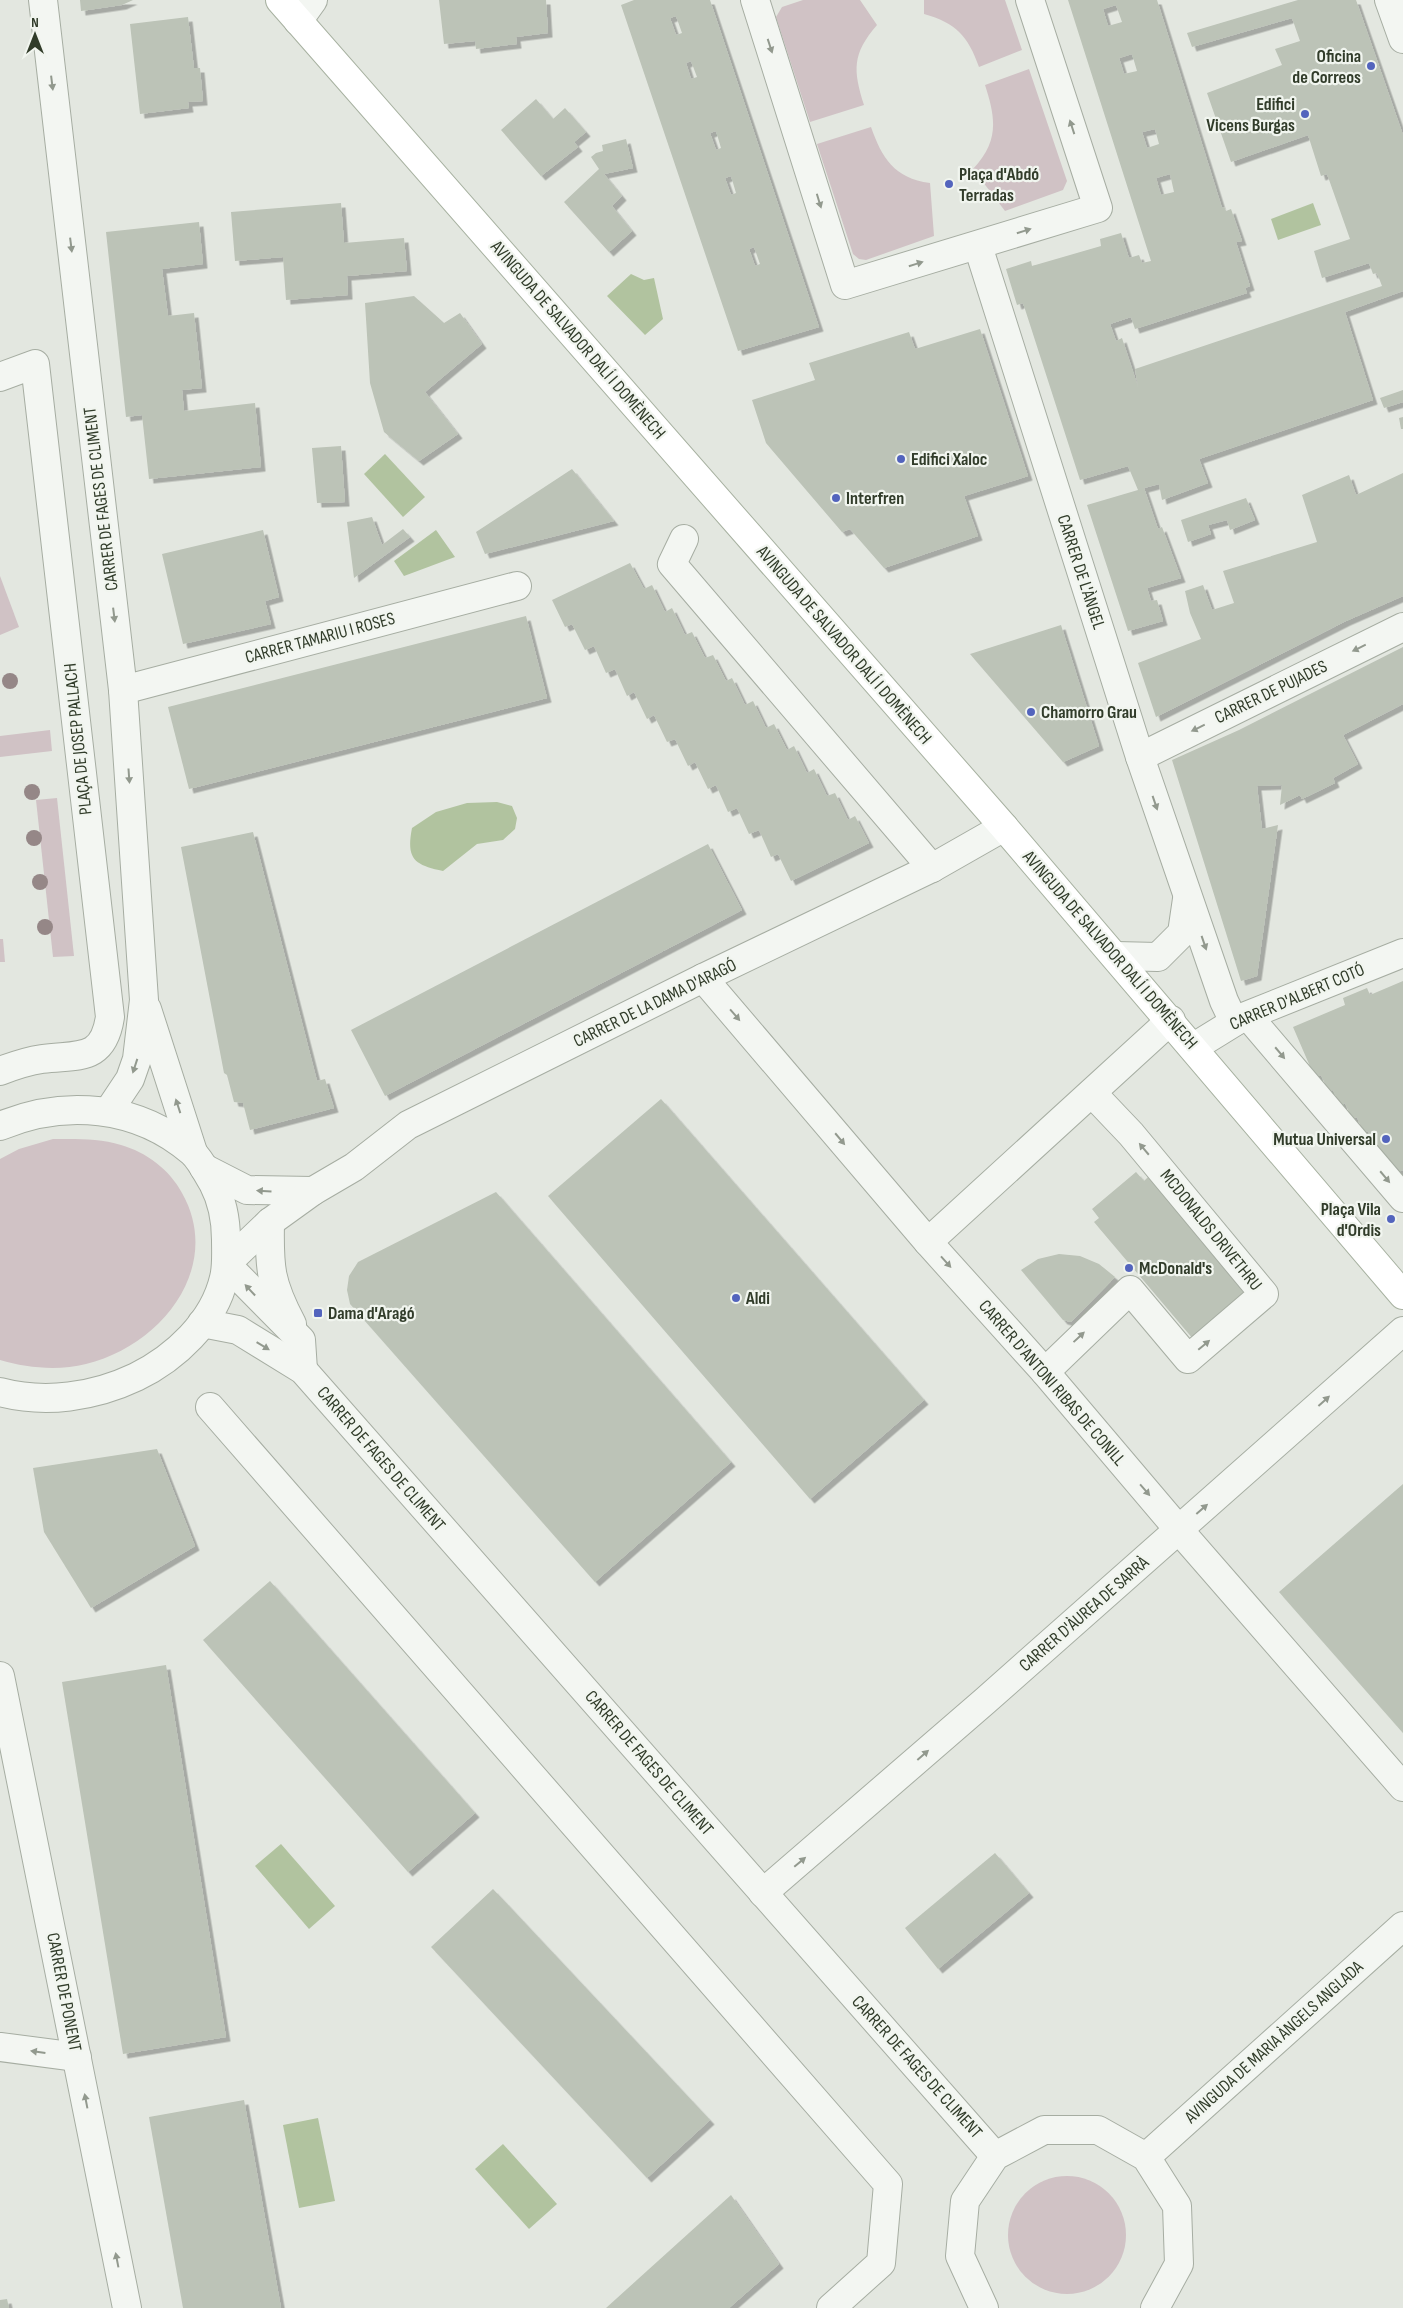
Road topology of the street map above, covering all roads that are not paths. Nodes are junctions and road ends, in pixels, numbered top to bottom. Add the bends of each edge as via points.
1 (43, 0) edge
2 (280, 0) edge
3 (755, 0) edge
4 (1030, 0) edge
5 (1389, 0) edge
6 (306, 10) edge
7 (1403, 39) edge
8 (978, 246) junction
9 (0, 377) edge
10 (684, 539) dead end
11 (517, 586) dead end
12 (1403, 627) edge
13 (123, 690) junction
14 (1140, 757) junction
15 (1004, 827) junction
16 (932, 868) junction
17 (1188, 897) junction
18 (1403, 953) edge
19 (1116, 956) junction
20 (703, 978) junction
21 (144, 1000) junction
22 (1241, 1019) junction
23 (1171, 1020) junction
24 (1194, 1047) junction
25 (0, 1071) edge
26 (1092, 1093) junction
27 (108, 1112) junction
28 (0, 1126) edge
29 (198, 1160) junction
30 (313, 1191) junction
31 (1403, 1198) edge
32 (270, 1222) junction
33 (928, 1242) junction
34 (226, 1264) junction
35 (1403, 1295) edge
36 (202, 1324) junction
37 (1403, 1332) edge
38 (301, 1340) junction
39 (303, 1370) junction
40 (1045, 1372) junction
41 (2, 1396) edge
42 (210, 1407) dead end
43 (1179, 1530) junction
44 (0, 1676) edge
45 (1403, 1787) edge
46 (763, 1893) junction
47 (1403, 1926) edge
48 (0, 2047) edge
49 (77, 2057) junction
50 (995, 2156) junction
51 (1146, 2157) junction
52 (981, 2307) edge
53 (127, 2308) edge
54 (831, 2308) edge
55 (1154, 2308) edge

1 -> 13 street, CARRER DE FAGES DE CLIMENT
2 - 6 main road, AVINGUDA DE SALVADOR DALÍ I DOMÈNECH
3 -> 8 street via 844,285
8 -> 4 street via 1098,208
5 - 7 street
6 - 15 main road, AVINGUDA DE SALVADOR DALÍ I DOMÈNECH
8 - 14 street, CARRER DE L'ÀNGEL
9 - 25 street, PLAÇA DE JOSEP PALLACH via 35,364 110,1017 102,1042 82,1056 41,1059
10 - 16 street via 672,564
11 - 13 street, CARRER TAMARIU I ROSES
12 -> 14 street, CARRER DE PUJADES
13 -> 21 street, CARRER DE FAGES DE CLIMENT
14 -> 17 street, CARRER DE L'ÀNGEL
15 - 16 street, CARRER DE LA DAMA D'ARAGÓ
15 - 19 main road, AVINGUDA DE SALVADOR DALÍ I DOMÈNECH
16 - 20 street, CARRER DE LA DAMA D'ARAGÓ
17 - 19 street, CARRER DE L'ÀNGEL via 1182,933 1158,957
17 -> 22 street, CARRER DE L'ÀNGEL via 1224,1002
18 - 22 street, CARRER D'ALBERT COTÓ
19 - 23 main road, AVINGUDA DE SALVADOR DALÍ I DOMÈNECH
20 - 30 street, CARRER DE LA DAMA D'ARAGÓ via 408,1125 354,1167
20 -> 33 street, CARRER D'ANTONI RIBAS DE CONILL
21 -> 27 street, CARRER DE FAGES DE CLIMENT via 137,1059 130,1079
29 -> 21 street, CARRER DE FAGES DE CLIMENT
22 - 24 street, CARRER D'ALBERT COTÓ
22 -> 31 street, CARRER DE L'ÀNGEL
23 - 24 main road, AVINGUDA DE SALVADOR DALÍ I DOMÈNECH
23 - 26 street
24 - 35 main road, AVINGUDA DE SALVADOR DALÍ I DOMÈNECH
26 - 33 street
40 -> 26 street, MCDONALDS DRIVETHRU via 1130,1290 1188,1359 1264,1294 1131,1134
27 - 28 street via 48,1112
27 - 29 street via 134,1117 153,1126
30 -> 29 street via 248,1190
29 - 34 street, CARRER DE FAGES DE CLIMENT via 223,1204
30 - 32 street, CARRER DE LA DAMA D'ARAGÓ
32 - 34 street, CARRER DE LA DAMA D'ARAGÓ
32 - 38 street, CARRER DE FAGES DE CLIMENT via 269,1263 274,1284
33 -> 40 street, CARRER D'ANTONI RIBAS DE CONILL
34 - 36 street, CARRER DE FAGES DE CLIMENT via 224,1280
38 -> 34 street
36 -> 39 street, CARRER DE FAGES DE CLIMENT via 238,1330
36 - 41 street, CARRER DE FAGES DE CLIMENT via 152,1369 101,1391 65,1398
43 -> 37 street, CARRER D'ÀUREA DE SARRÀ
38 - 39 street, CARRER DE FAGES DE CLIMENT
39 - 46 street, CARRER DE FAGES DE CLIMENT
40 -> 43 street, CARRER D'ANTONI RIBAS DE CONILL
42 - 54 street via 888,2184 882,2263
43 - 45 street, CARRER D'ANTONI RIBAS DE CONILL
46 -> 43 street, CARRER D'ÀUREA DE SARRÀ
44 - 49 street, CARRER DE PONENT
46 - 50 street, CARRER DE FAGES DE CLIMENT
47 - 51 street, AVINGUDA DE MARIA ÀNGELS ANGLADA
49 -> 48 street
53 -> 49 street, CARRER DE PONENT
50 - 51 street via 1044,2130 1098,2130
50 - 52 street via 965,2202 960,2256
51 - 55 street via 1177,2206 1179,2264

